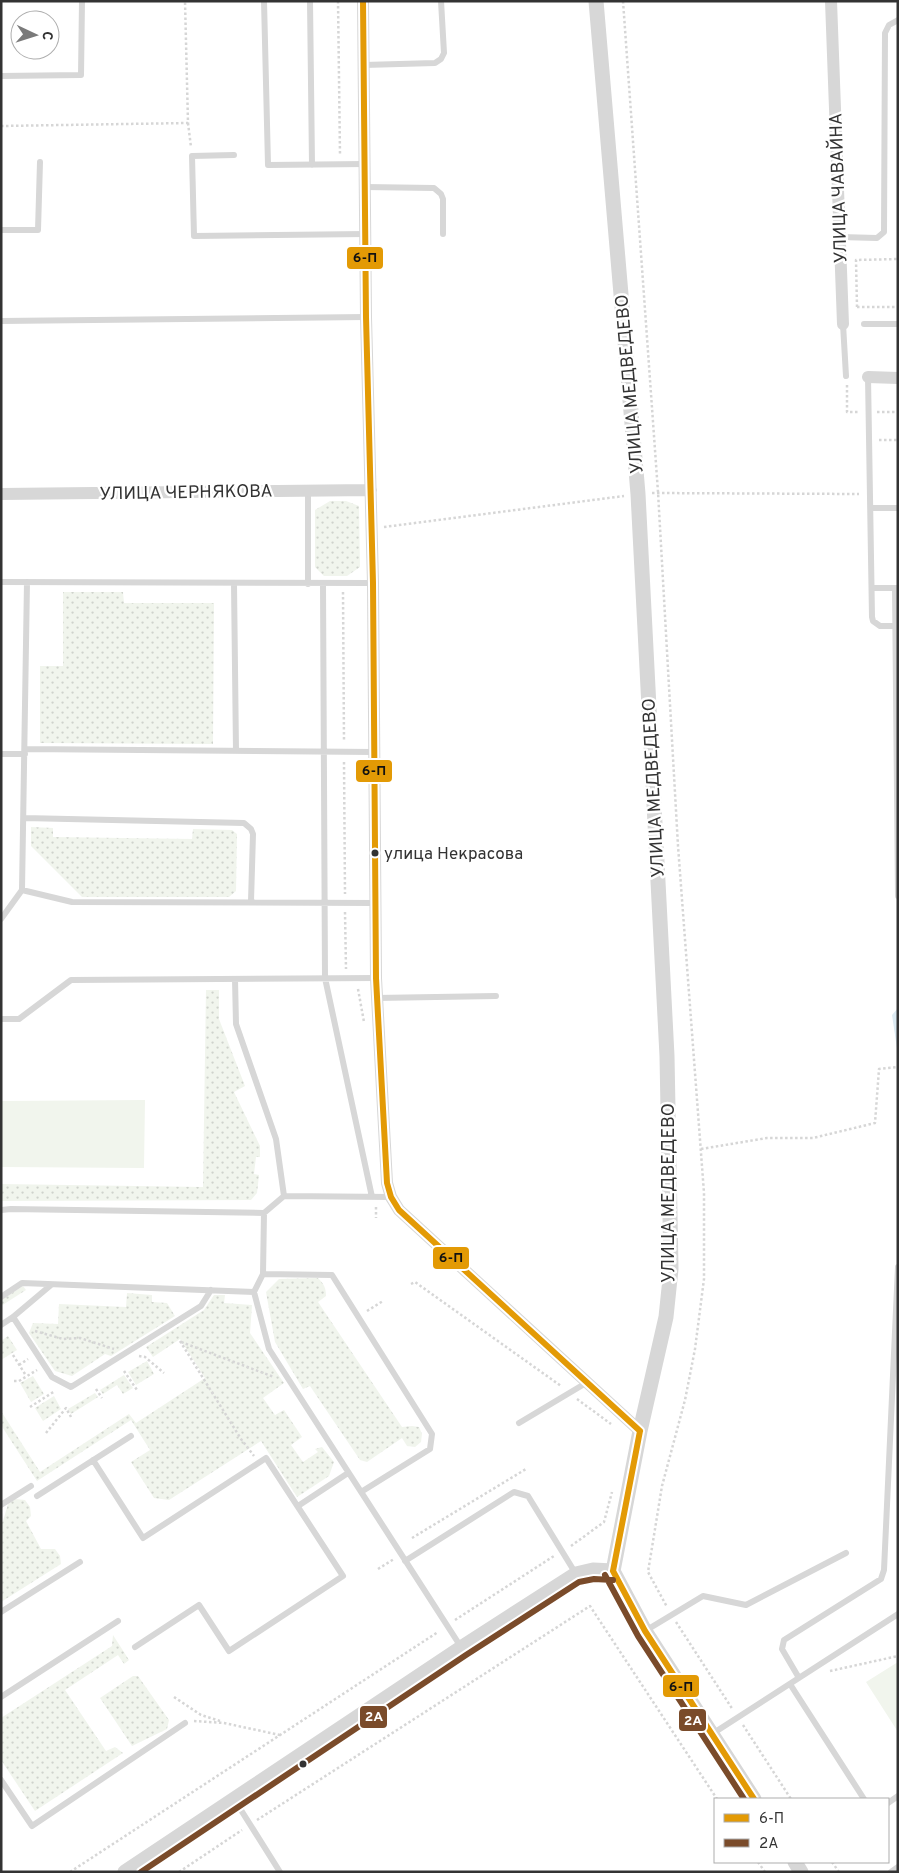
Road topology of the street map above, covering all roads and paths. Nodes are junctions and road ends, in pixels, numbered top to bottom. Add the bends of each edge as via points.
1 (82, 1) edge
2 (185, 1) edge
3 (264, 1) edge
4 (310, 1) edge
5 (338, 1) edge
6 (363, 1) edge
7 (441, 1) edge
8 (596, 1) edge
9 (831, 1) edge
10 (898, 20) edge
11 (364, 65) junction
12 (1, 76) edge
13 (188, 123) junction
14 (1, 126) edge
15 (234, 155) dead end
16 (192, 156) junction
17 (40, 162) dead end
18 (312, 164) junction
19 (340, 164) junction
20 (365, 164) junction
21 (365, 187) junction
22 (1, 230) edge
23 (366, 234) junction
24 (444, 234) dead end
25 (840, 237) junction
26 (898, 259) edge
27 (843, 306) junction
28 (857, 307) junction
29 (898, 307) edge
30 (366, 317) junction
31 (1, 321) edge
32 (843, 324) joint
33 (864, 324) dead end
34 (898, 324) edge
35 (846, 376) joint
36 (868, 377) joint
37 (898, 378) edge
38 (869, 412) junction
39 (898, 412) edge
40 (870, 440) junction
41 (898, 440) edge
42 (371, 490) junction
43 (308, 491) junction
44 (1, 494) edge
45 (638, 494) junction
46 (871, 494) junction
47 (871, 508) junction
48 (898, 508) edge
49 (372, 528) junction
50 (1, 582) edge
51 (27, 582) junction
52 (373, 583) junction
53 (234, 584) junction
54 (308, 584) junction
55 (323, 584) junction
56 (873, 588) junction
57 (896, 588) edge
58 (896, 626) edge
59 (25, 751) junction
60 (236, 751) junction
61 (324, 752) junction
62 (374, 752) junction
63 (1, 754) edge
64 (24, 818) junction
65 (22, 890) junction
66 (898, 896) edge
67 (252, 902) junction
68 (324, 902) junction
69 (375, 903) junction
70 (1, 919) edge
71 (325, 978) junction
72 (376, 978) junction
73 (235, 979) junction
74 (496, 996) dead end
75 (376, 998) junction
76 (1, 1019) edge
77 (898, 1067) edge
78 (701, 1149) dead end
79 (284, 1196) junction
80 (372, 1197) junction
81 (391, 1197) junction
82 (1, 1210) edge
83 (264, 1213) junction
84 (898, 1267) edge
85 (262, 1274) junction
86 (411, 1284) dead end
87 (51, 1285) junction
88 (211, 1290) junction
89 (254, 1292) junction
90 (1, 1296) edge
91 (383, 1301) dead end
92 (358, 1316) junction
93 (13, 1317) junction
94 (1, 1325) edge
95 (30, 1330) dead end
96 (125, 1353) junction
97 (13, 1355) dead end
98 (32, 1357) dead end
99 (145, 1357) dead end
100 (19, 1365) junction
101 (40, 1368) dead end
102 (124, 1371) dead end
103 (164, 1373) dead end
104 (25, 1374) dead end
105 (14, 1381) dead end
106 (586, 1383) junction
107 (291, 1384) junction
108 (96, 1389) dead end
109 (137, 1390) dead end
110 (55, 1392) dead end
111 (569, 1393) junction
112 (102, 1398) dead end
113 (30, 1407) dead end
114 (72, 1417) dead end
115 (519, 1423) dead end
116 (613, 1426) dead end
117 (640, 1431) junction
118 (46, 1433) dead end
119 (131, 1436) dead end
120 (93, 1460) junction
121 (260, 1462) junction
122 (526, 1468) dead end
123 (348, 1473) junction
124 (614, 1484) dead end
125 (30, 1486) dead end
126 (361, 1492) junction
127 (37, 1496) dead end
128 (1, 1505) edge
129 (298, 1506) junction
130 (412, 1538) dead end
131 (572, 1545) dead end
132 (562, 1551) junction
133 (846, 1553) dead end
134 (401, 1554) junction
135 (405, 1561) junction
136 (80, 1562) dead end
137 (378, 1569) dead end
138 (613, 1571) junction
139 (648, 1572) dead end
140 (576, 1574) junction
141 (1, 1612) edge
142 (898, 1614) edge
143 (671, 1615) junction
144 (118, 1621) dead end
145 (447, 1626) junction
146 (645, 1631) junction
147 (135, 1647) dead end
148 (461, 1648) junction
149 (898, 1656) edge
150 (826, 1672) dead end
151 (799, 1678) junction
152 (790, 1684) junction
153 (1, 1697) edge
154 (174, 1697) dead end
155 (738, 1717) junction
156 (187, 1722) joint
157 (224, 1722) junction
158 (712, 1734) junction
159 (280, 1735) junction
160 (1, 1780) edge
161 (716, 1798) edge
162 (753, 1798) edge
163 (790, 1798) edge
164 (863, 1798) edge
165 (234, 1799) junction
166 (250, 1824) junction
167 (898, 1867) edge
168 (70, 1872) edge
169 (124, 1872) edge
170 (179, 1872) edge
171 (280, 1872) edge
172 (891, 1872) edge

1 - 12 lane via 81,75
2 - 13 path
3 - 18 lane via 268,165
4 - 18 lane
5 - 19 path
6 - 11 street
7 - 11 lane via 444,53 441,59 435,63
8 - 45 street, УЛИЦА МЕДВЕДЕВО
9 - 25 street, УЛИЦА ЧАВАЙНА
10 - 25 lane via 889,25 885,33 884,232 877,238
11 - 20 street
13 - 14 path
13 - 16 path
15 - 16 lane
16 - 23 lane via 194,236
17 - 22 lane via 38,230
18 - 19 lane
19 - 20 lane
20 - 21 street
21 - 23 street
21 - 24 lane via 434,188 443,199
23 - 30 street
25 - 27 street, УЛИЦА ЧАВАЙНА
26 - 28 path via 856,260
27 - 28 path
27 - 32 street, УЛИЦА ЧАВАЙНА
28 - 29 path
30 - 31 lane
30 - 42 street
32 - 35 lane, УЛИЦА ЧАВАЙНА
33 - 34 lane
35 - 38 path via 848,412
36 - 37 street
36 - 38 lane
38 - 39 path
38 - 40 lane
40 - 41 path
40 - 46 lane
42 - 43 street, УЛИЦА ЧЕРНЯКОВА
42 - 49 street
43 - 44 street, УЛИЦА ЧЕРНЯКОВА
43 - 54 lane
45 - 46 path
45 - 49 path
45 - 117 street, УЛИЦА МЕДВЕДЕВО via 667,1056 671,1269 666,1317
46 - 47 lane
47 - 48 lane
47 - 56 lane
49 - 52 street
50 - 51 lane
51 - 53 lane
51 - 59 lane
52 - 55 lane
52 - 62 street
53 - 54 lane
53 - 60 lane
54 - 55 lane
55 - 61 lane
56 - 57 lane
56 - 58 lane via 873,621 880,626
57 - 58 lane
58 - 66 lane
59 - 60 lane
59 - 63 lane
59 - 64 lane
60 - 61 lane
61 - 62 lane
61 - 68 lane
62 - 69 street
64 - 65 lane
64 - 67 lane via 244,823 253,834
65 - 67 lane via 72,902
65 - 70 lane
67 - 68 lane
68 - 69 lane
68 - 71 lane
69 - 72 street
71 - 72 lane
71 - 73 lane
71 - 80 lane
72 - 75 street
73 - 76 lane via 71,980 19,1019
73 - 79 lane via 236,1024 276,1139
74 - 75 lane
75 - 81 street via 387,1183
77 - 78 path via 879,1069 875,1123 813,1138 766,1138
79 - 80 lane
79 - 83 lane
80 - 81 lane
81 - 106 street via 399,1210
82 - 83 lane
83 - 85 lane
84 - 151 lane via 884,1570 881,1579 784,1640 782,1649
85 - 89 lane
85 - 92 lane via 332,1275
86 - 111 path via 414,1282
87 - 88 lane
87 - 90 lane via 22,1284
87 - 93 lane
88 - 89 lane
88 - 96 lane via 201,1306
89 - 107 lane via 269,1349
91 - 92 path
92 - 126 lane via 432,1434 430,1449
93 - 94 lane
93 - 96 lane via 52,1377 71,1387
95 - 96 path via 63,1339 80,1338
97 - 100 path
98 - 100 path
99 - 103 path
100 - 104 path
101 - 105 path
102 - 109 path
106 - 111 lane
106 - 117 street
107 - 121 path via 180,1341 241,1439
107 - 123 lane
108 - 112 path
110 - 113 path
111 - 115 lane
111 - 116 path
114 - 118 path via 66,1408
117 - 138 street, УЛИЦА МЕДВЕДЕВО
119 - 120 lane
120 - 121 lane via 143,1538
120 - 127 lane
121 - 129 lane via 266,1458
122 - 130 path
123 - 126 lane
123 - 129 lane
124 - 131 path via 604,1522
125 - 128 lane
126 - 134 lane
129 - 147 lane via 344,1576 229,1651 199,1605
132 - 135 lane via 528,1496 514,1492
132 - 140 lane
132 - 145 path
133 - 143 lane via 746,1605 703,1596
134 - 135 lane
134 - 137 path
135 - 145 lane
136 - 141 lane
138 - 140 street via 593,1570
138 - 146 street
139 - 143 path
140 - 148 street
142 - 151 lane
143 - 146 lane
143 - 155 path
144 - 153 lane
145 - 148 lane
145 - 159 path
146 - 158 street
148 - 165 street
149 - 150 path
151 - 152 lane
152 - 155 lane
152 - 164 lane
154 - 157 path via 201,1715
155 - 158 lane
155 - 163 path
156 - 157 path
156 - 160 lane via 32,1826
157 - 159 path
158 - 162 street
159 - 168 path
161 - 166 path via 590,1606
165 - 166 lane
165 - 169 street
166 - 170 path
166 - 171 lane
167 - 172 lane

